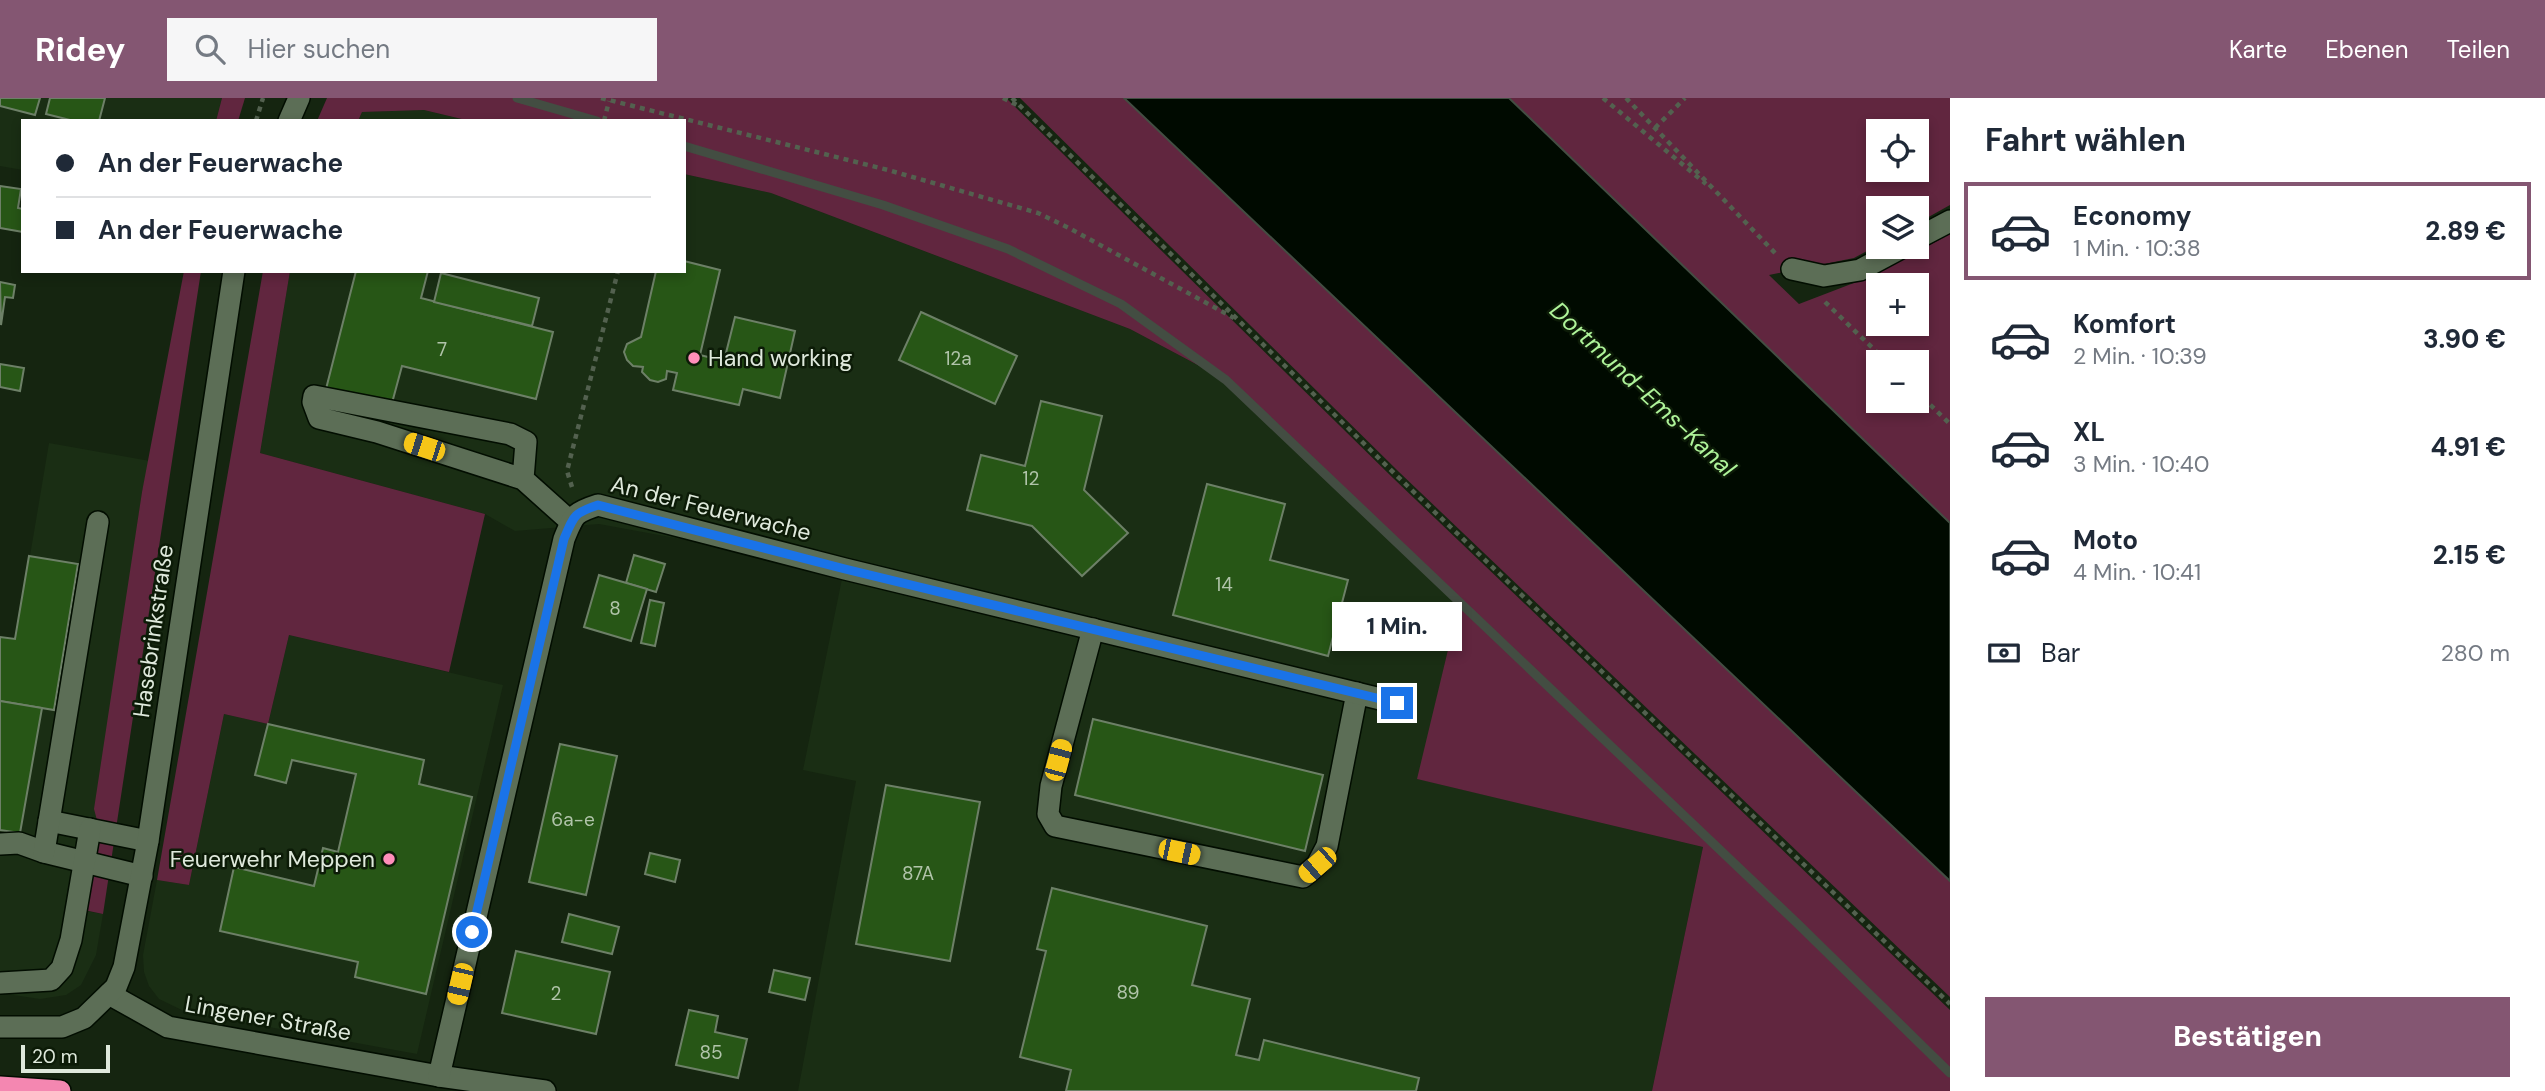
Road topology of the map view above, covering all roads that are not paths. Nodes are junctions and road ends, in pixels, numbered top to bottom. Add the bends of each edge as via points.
1 (299, 98) edge
2 (290, 119) edge
3 (1950, 221) edge
4 (1929, 232) edge
5 (1880, 259) edge
6 (1792, 270) road end
7 (234, 273) edge
8 (523, 479) junction
9 (575, 516) junction
10 (98, 522) dead end
11 (1093, 629) junction
12 (1357, 693) junction
13 (1397, 703) dead end
14 (49, 821) junction
15 (90, 829) junction
16 (148, 841) junction
17 (0, 844) edge
18 (44, 852) junction
19 (85, 863) junction
20 (142, 876) junction
21 (0, 983) edge
22 (109, 994) junction
23 (0, 1027) edge
24 (439, 1076) junction
25 (0, 1087) edge
26 (60, 1091) edge
27 (545, 1091) edge

1 - 2 street
3 - 4 street
5 - 6 street via 1860,270 1824,276
7 - 16 street, Hasebrinkstraße
8 - 8 street via 320,418 314,396 510,435 526,442
8 - 9 street
9 - 11 street, An der Feuerwache via 598,505
9 - 24 street via 564,539
10 - 14 street
11 - 12 street, An der Feuerwache
11 - 12 street via 1051,786 1048,814 1055,826 1303,877 1317,865 1327,846
12 - 13 street, An der Feuerwache
14 - 15 street
14 - 18 street
15 - 16 street
15 - 19 street
16 - 20 street, Hasebrinkstraße
17 - 18 street via 19,843
18 - 19 street
19 - 20 street
19 - 21 street via 62,968 51,980
20 - 22 street, Hasebrinkstraße via 124,967
22 - 23 street via 84,1018 62,1027
22 - 24 street, Lingener Straße via 168,1027
24 - 27 street, Lingener Straße
25 - 26 highway

